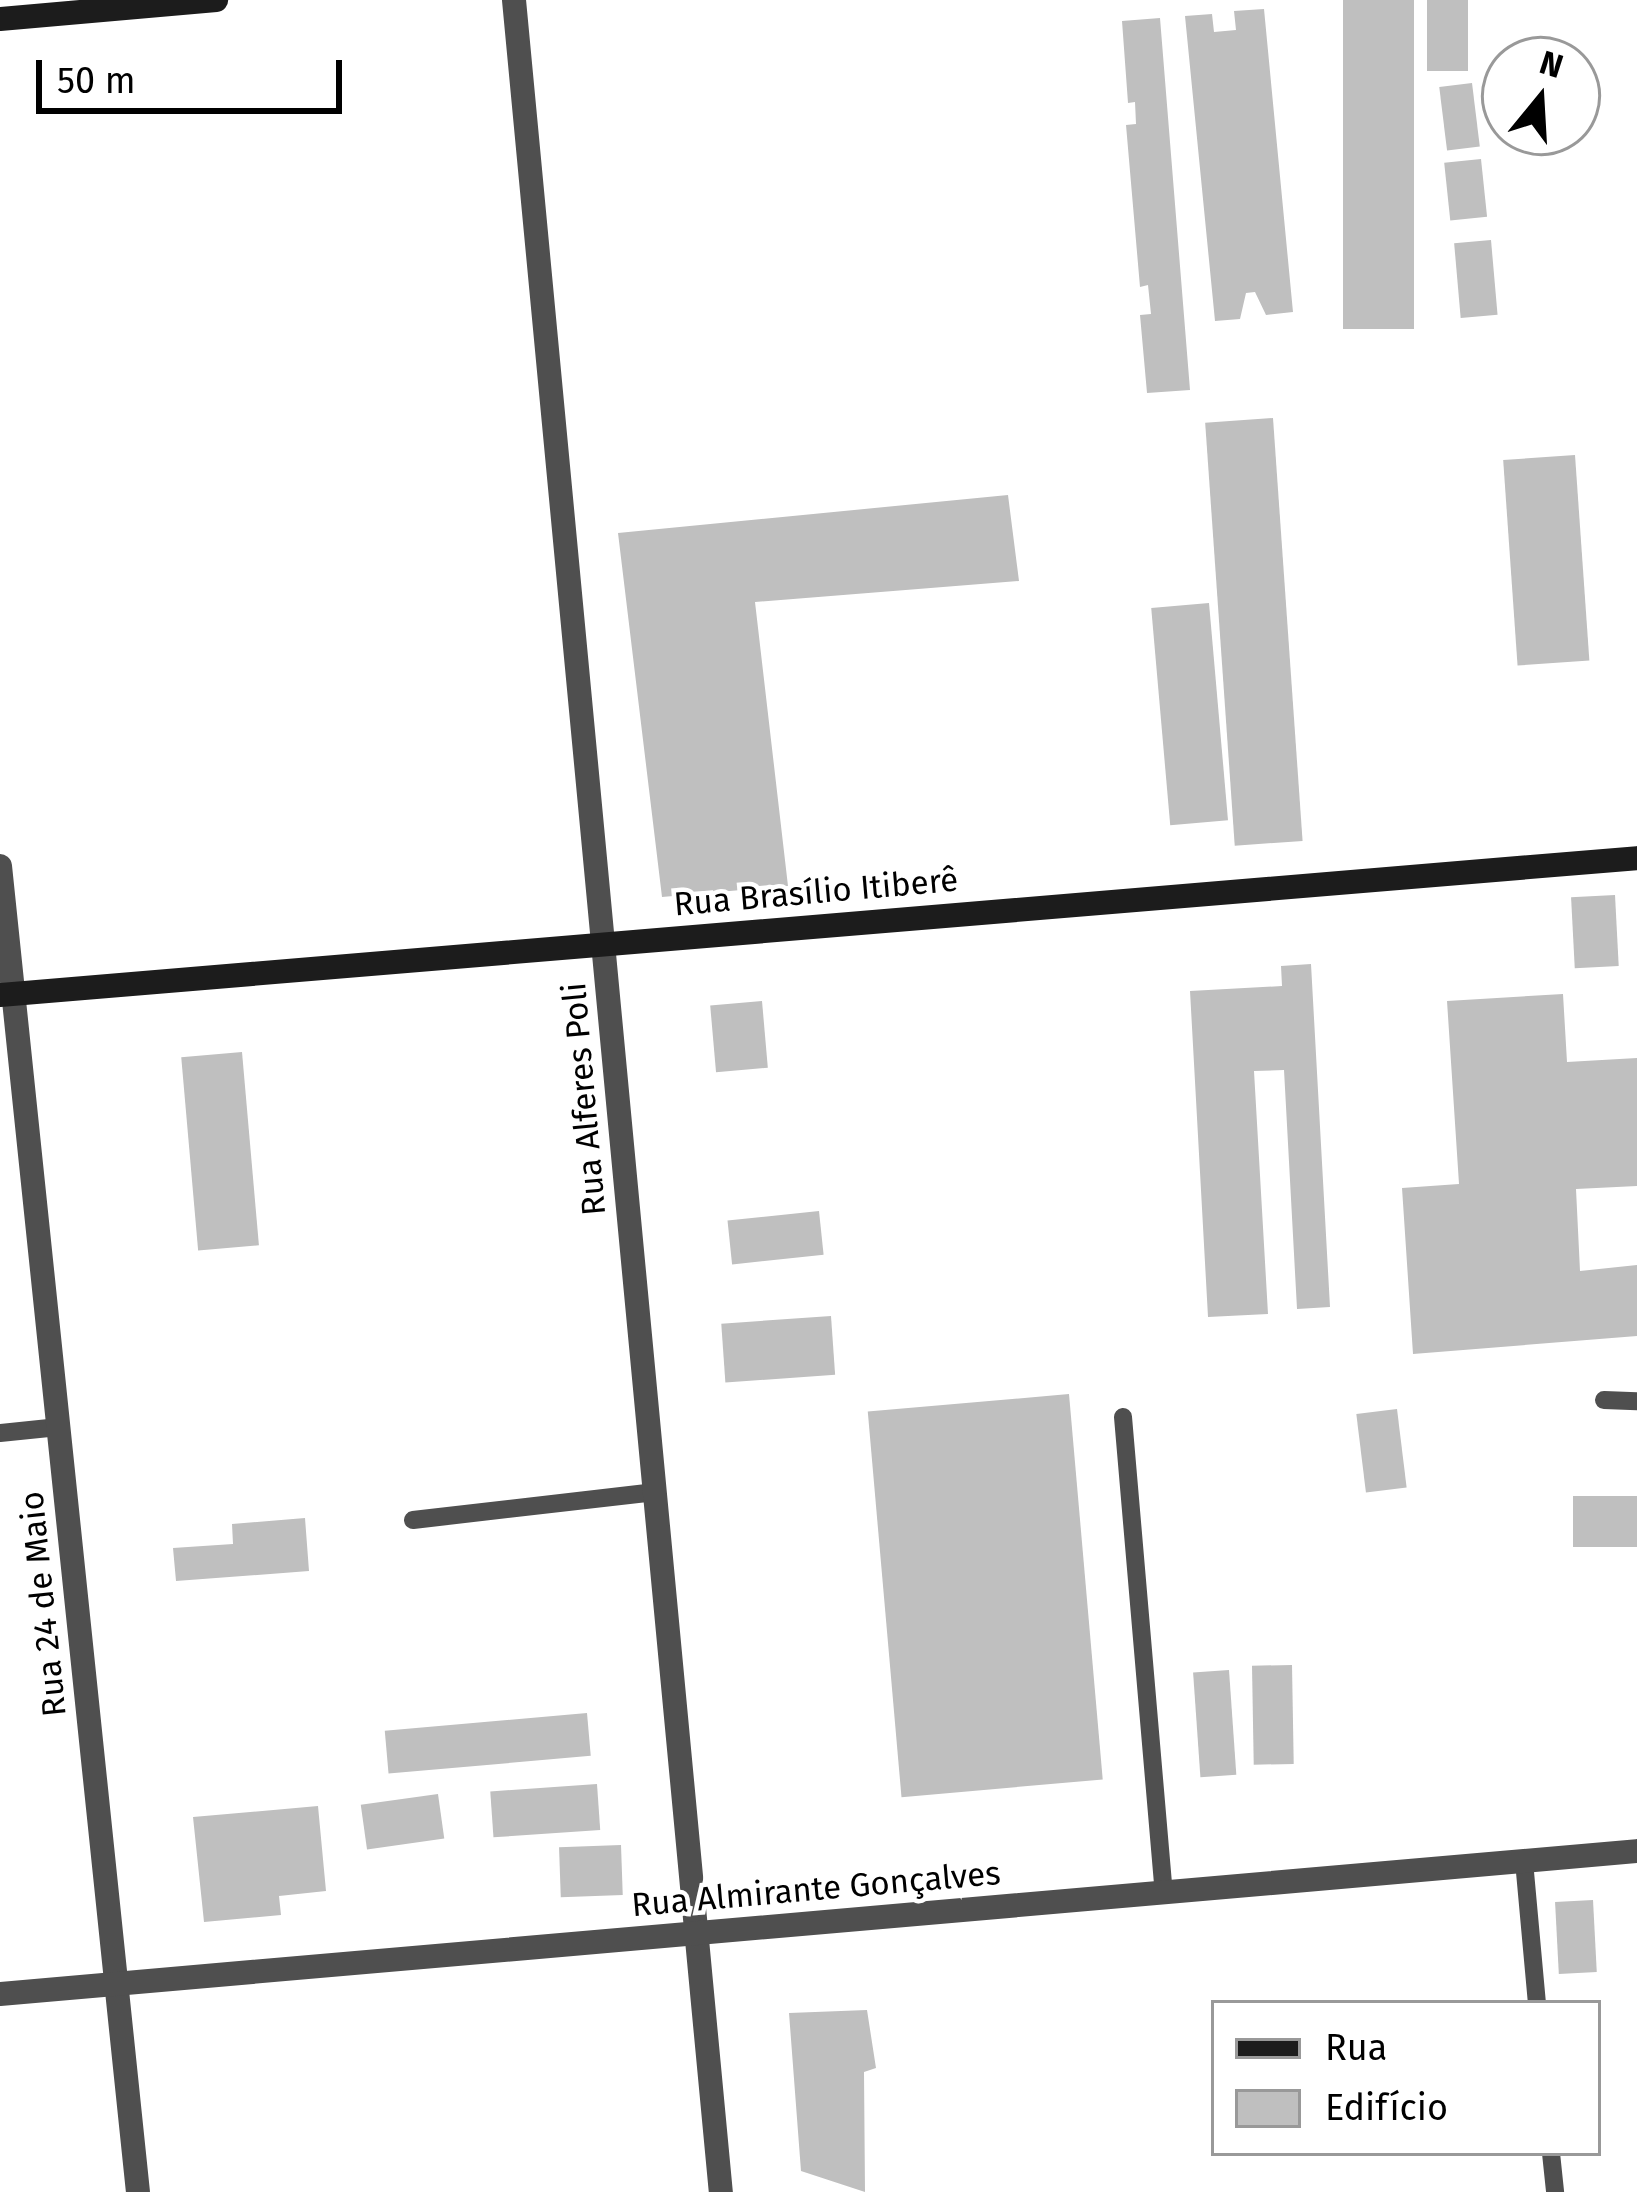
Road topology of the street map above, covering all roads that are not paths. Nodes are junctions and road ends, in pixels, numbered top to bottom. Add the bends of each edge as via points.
1 (216, 0) edge
2 (514, 0) edge
3 (0, 19) edge
4 (1637, 858) edge
5 (0, 866) edge
6 (604, 944) junction
7 (7, 995) edge
8 (1604, 1400) dead end
9 (1637, 1401) edge
10 (1124, 1417) dead end
11 (59, 1427) junction
12 (0, 1433) edge
13 (655, 1492) junction
14 (412, 1520) dead end
15 (1637, 1851) edge
16 (1524, 1861) junction
17 (1164, 1893) junction
18 (697, 1933) junction
19 (117, 1984) junction
20 (0, 1994) edge
21 (1537, 2000) edge
22 (1551, 2156) edge
23 (138, 2192) edge
24 (721, 2192) edge
25 (1555, 2192) edge

1 - 3 main road
2 - 6 street, Rua Alferes Poli
4 - 6 main road, Rua Brasílio Itiberê
5 - 7 street, Rua 24 de Maio
6 - 7 main road, Rua Brasílio Itiberê
6 - 13 street, Rua Alferes Poli
7 - 11 street, Rua 24 de Maio
8 - 9 lane
10 - 17 lane
11 - 12 lane
11 - 19 street, Rua 24 de Maio
13 - 14 lane
13 - 18 street, Rua Alferes Poli
15 - 16 street, Rua Almirante Gonçalves
16 - 17 street, Rua Almirante Gonçalves
16 - 21 lane
17 - 18 street, Rua Almirante Gonçalves
18 - 19 street, Rua Almirante Gonçalves
18 - 24 street, Rua Alferes Poli
19 - 20 street, Rua Almirante Gonçalves
19 - 23 street, Rua 24 de Maio
22 - 25 lane

